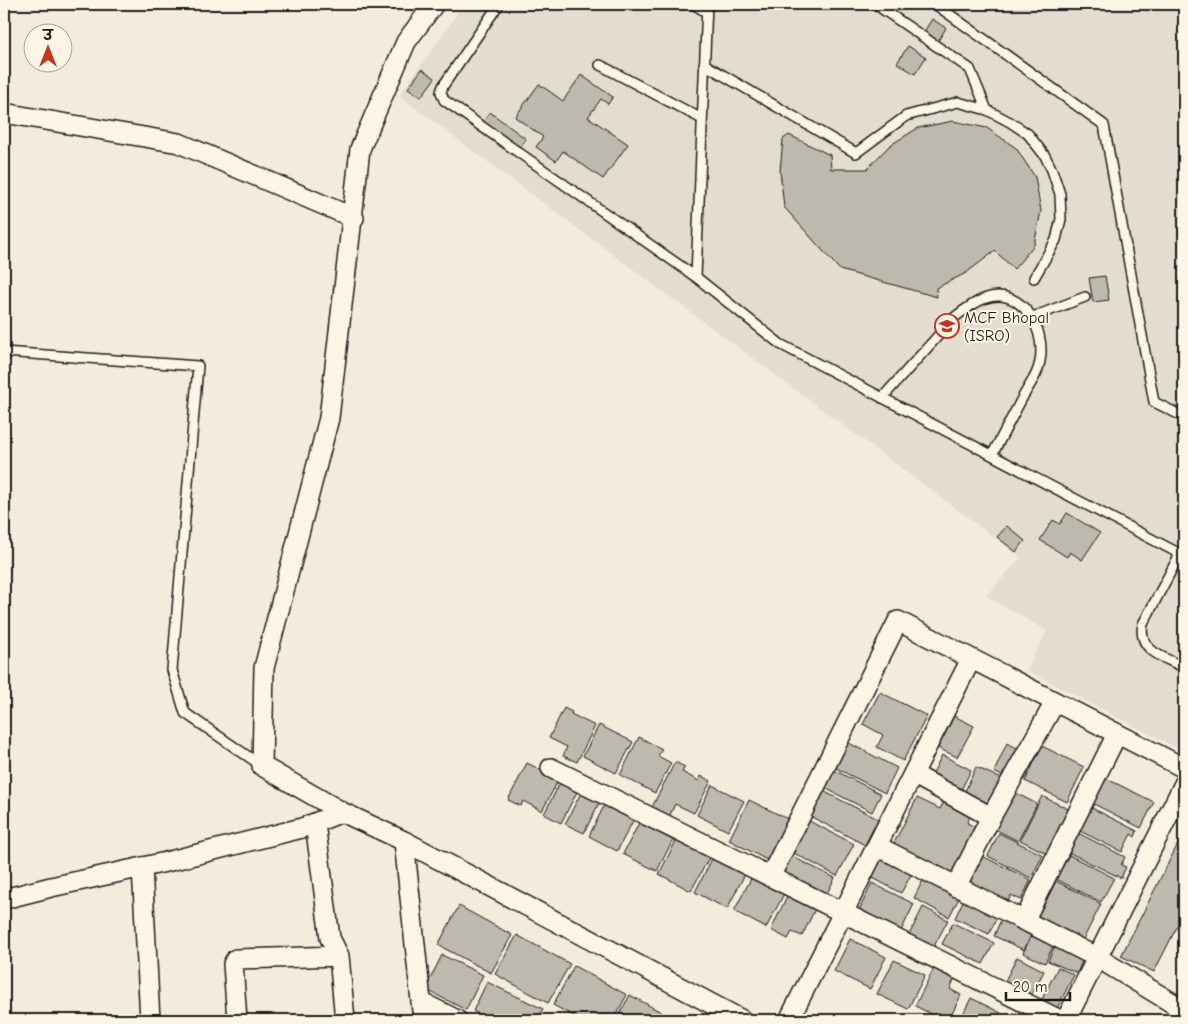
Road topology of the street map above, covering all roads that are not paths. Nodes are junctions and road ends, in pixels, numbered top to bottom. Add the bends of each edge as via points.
1 (434, 4) edge
2 (499, 4) edge
3 (693, 4) edge
4 (875, 4) edge
5 (934, 4) edge
6 (706, 8) edge
7 (704, 64) junction
8 (600, 65) dead end
9 (987, 110) junction
10 (4, 113) edge
11 (702, 119) junction
12 (354, 218) junction
13 (696, 278) junction
14 (1034, 278) dead end
15 (1085, 297) dead end
16 (1033, 317) junction
17 (4, 352) edge
18 (882, 398) junction
19 (1184, 416) edge
20 (992, 455) junction
21 (1182, 555) edge
22 (971, 659) junction
23 (1184, 668) edge
24 (1055, 702) junction
25 (1117, 734) junction
26 (262, 766) junction
27 (551, 768) dead end
28 (1184, 768) edge
29 (913, 774) junction
30 (1184, 784) edge
31 (342, 812) junction
32 (992, 817) junction
33 (315, 823) junction
34 (404, 841) junction
35 (877, 846) junction
36 (142, 867) junction
37 (770, 877) junction
38 (956, 887) junction
39 (4, 899) edge
40 (843, 913) junction
41 (1024, 921) junction
42 (340, 956) junction
43 (1098, 958) junction
44 (1184, 1010) edge
45 (422, 1011) edge
46 (150, 1020) edge
47 (237, 1020) edge
48 (344, 1020) edge
49 (457, 1020) edge
50 (742, 1020) edge
51 (789, 1020) edge
52 (1060, 1020) edge
53 (1066, 1020) edge

1 - 12 street via 406,42 360,149
2 - 13 lane via 443,86 444,100
3 - 6 lane
4 - 9 lane via 970,69
5 - 19 lane via 1104,125 1154,402
6 - 7 lane
7 - 9 lane via 856,153 906,116 958,102
7 - 11 lane
8 - 11 lane
9 - 14 lane via 1028,134 1045,156 1060,194 1061,219 1056,240
10 - 12 street via 179,144
11 - 13 lane
12 - 26 street via 329,418 264,668
13 - 18 lane via 780,344
15 - 16 lane
16 - 18 lane via 1006,296 997,295 979,301 955,317
16 - 20 lane via 1040,339 1036,374
17 - 26 lane via 198,366 172,670 185,713
18 - 20 lane
20 - 21 lane
21 - 23 lane via 1142,630 1148,649
22 - 24 street
22 - 29 street
22 - 37 street via 898,621
24 - 25 street
24 - 32 street
25 - 28 street
25 - 41 street
26 - 31 street
27 - 37 street
29 - 32 street
29 - 35 street
30 - 43 street
31 - 33 street
31 - 34 street
32 - 38 street
33 - 36 street
33 - 42 street via 330,938
34 - 45 street
34 - 50 street
35 - 38 street
35 - 40 street
36 - 39 street
36 - 46 street
37 - 40 street
38 - 41 street
40 - 51 street
40 - 52 street
41 - 43 street
42 - 47 street via 236,959 233,964
42 - 48 street
43 - 44 street
43 - 53 street
45 - 49 street

